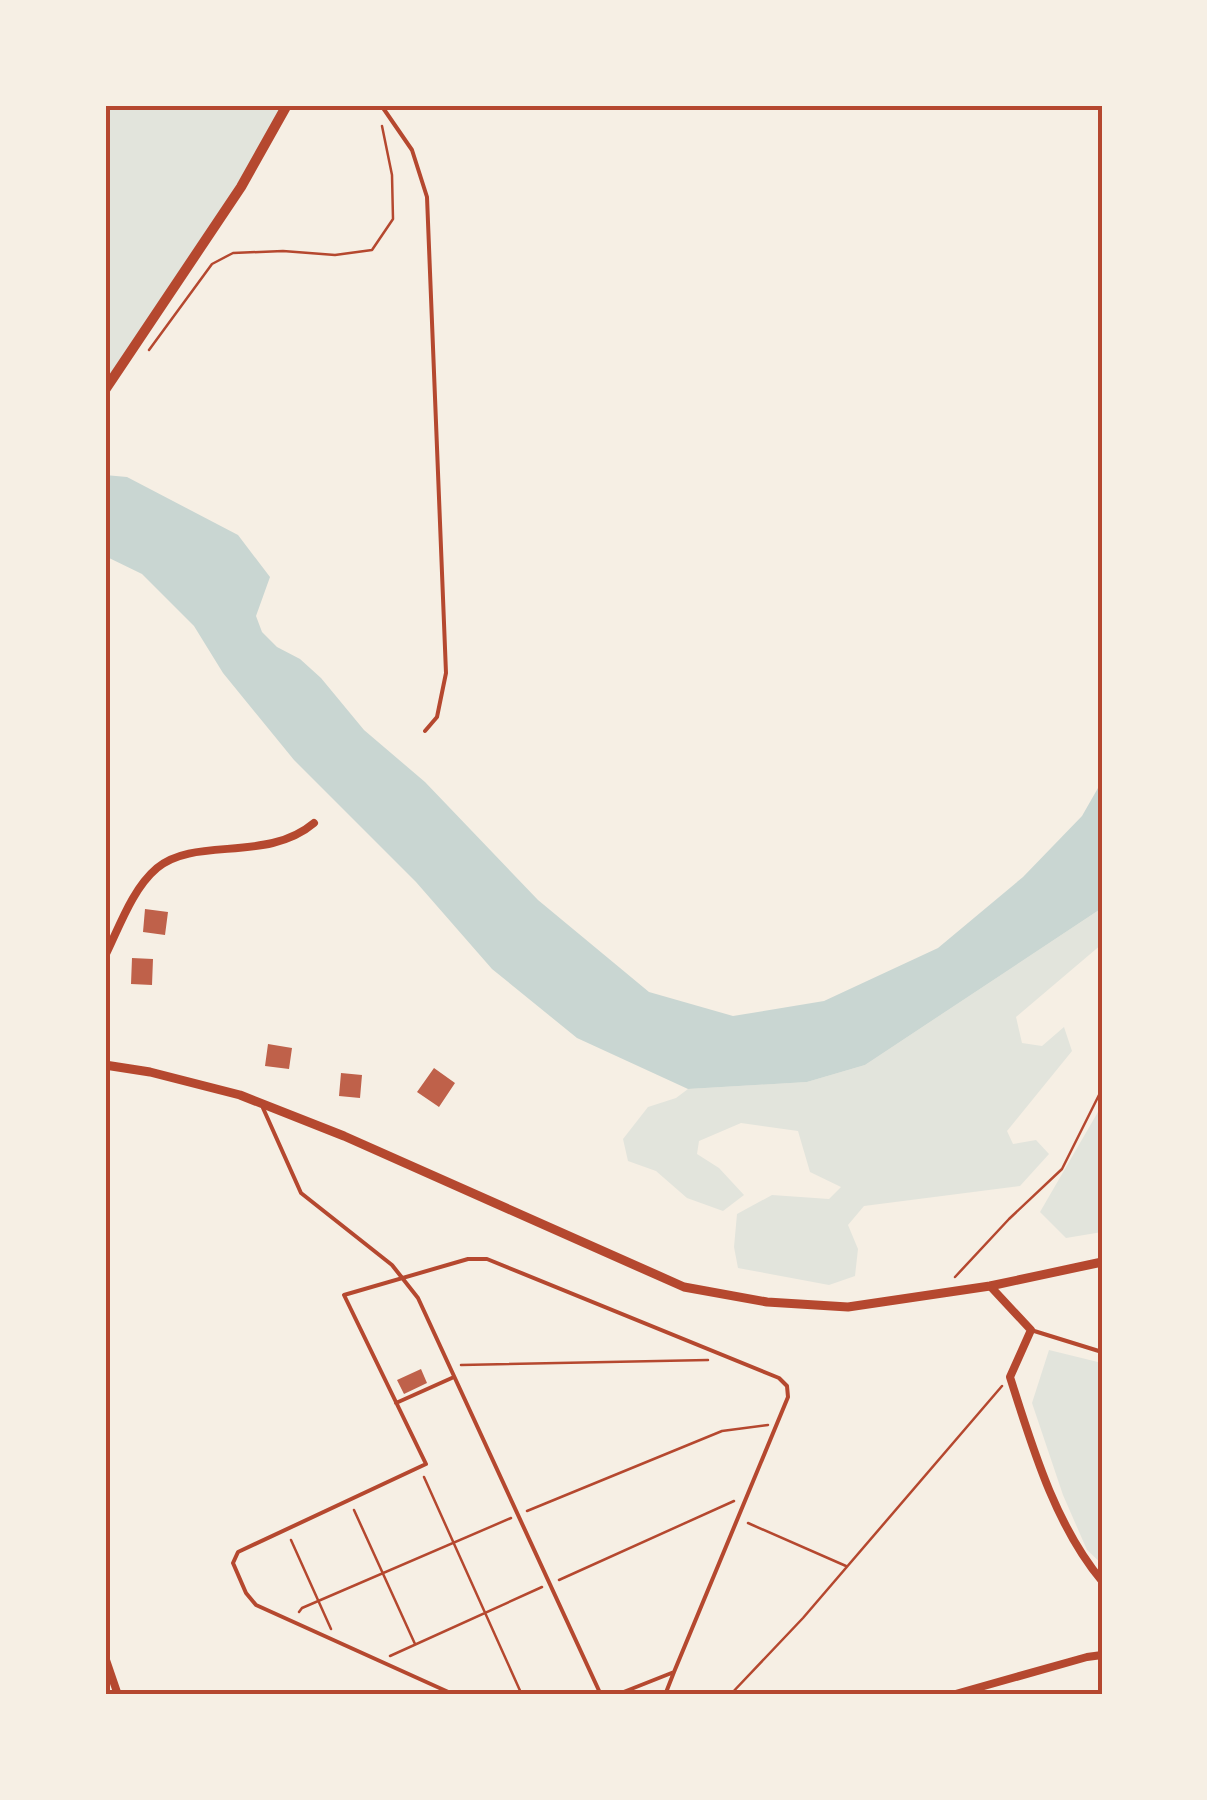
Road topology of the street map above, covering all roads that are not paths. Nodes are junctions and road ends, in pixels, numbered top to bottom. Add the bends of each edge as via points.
1 (287, 105) edge
2 (381, 105) edge
3 (105, 390) edge
4 (425, 731) dead end
5 (314, 823) dead end
6 (105, 956) edge
7 (105, 1064) edge
8 (261, 1104) junction
9 (1102, 1262) edge
10 (399, 1278) junction
11 (990, 1286) junction
12 (1031, 1330) junction
13 (1102, 1352) edge
14 (454, 1377) junction
15 (396, 1402) junction
16 (1102, 1581) edge
17 (1102, 1656) edge
18 (105, 1657) edge
19 (674, 1672) junction
20 (118, 1695) edge
21 (456, 1695) edge
22 (601, 1695) edge
23 (616, 1695) edge
24 (665, 1695) edge
25 (952, 1695) edge

1 - 3 main road
2 - 4 lane via 412,150 427,197 446,673 437,717
5 - 6 street via 274,844 194,853 158,866
7 - 8 street
8 - 10 lane via 301,1193 392,1265
8 - 11 street via 684,1287 848,1307
9 - 11 street
10 - 14 lane via 418,1298
10 - 15 lane via 344,1295
10 - 19 lane via 468,1258 487,1260 787,1386
11 - 12 street
12 - 13 lane
12 - 16 street via 1010,1377 1080,1556
14 - 15 lane
14 - 22 lane
15 - 21 lane via 426,1464 238,1552 234,1563 256,1605
17 - 25 street
18 - 20 street
19 - 23 lane
19 - 24 lane

